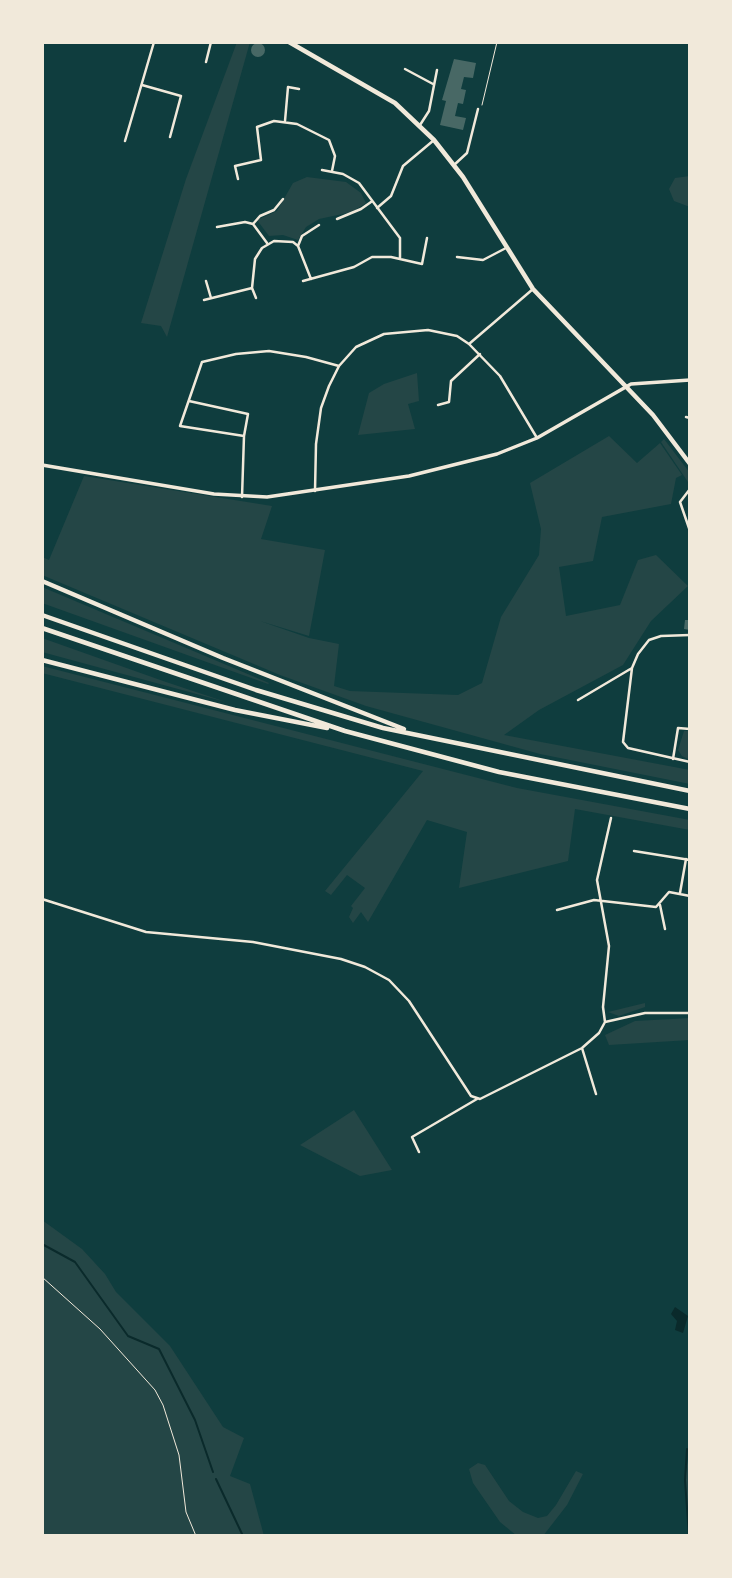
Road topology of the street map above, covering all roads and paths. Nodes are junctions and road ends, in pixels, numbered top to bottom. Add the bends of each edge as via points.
1 (154, 42) edge
2 (211, 42) edge
3 (289, 42) edge
4 (497, 42) edge
5 (206, 62) dead end
6 (405, 69) dead end
7 (437, 70) dead end
8 (142, 85) junction
9 (434, 85) junction
10 (299, 89) dead end
11 (478, 109) joint
12 (285, 121) junction
13 (420, 125) junction
14 (170, 137) dead end
15 (434, 140) junction
16 (125, 141) dead end
17 (454, 165) junction
18 (321, 170) dead end
19 (332, 171) junction
20 (238, 178) dead end
21 (283, 199) dead end
22 (371, 201) junction
23 (377, 208) junction
24 (337, 219) dead end
25 (253, 224) junction
26 (319, 225) dead end
27 (217, 228) dead end
28 (427, 238) dead end
29 (267, 243) junction
30 (298, 246) junction
31 (506, 247) junction
32 (457, 257) dead end
33 (400, 259) junction
34 (311, 279) junction
35 (206, 281) dead end
36 (303, 281) dead end
37 (252, 288) junction
38 (533, 289) junction
39 (211, 298) junction
40 (256, 298) dead end
41 (204, 300) dead end
42 (469, 344) junction
43 (480, 354) junction
44 (339, 366) junction
45 (690, 380) edge
46 (624, 387) junction
47 (188, 401) junction
48 (438, 405) dead end
49 (244, 436) junction
50 (537, 438) junction
51 (690, 464) edge
52 (42, 465) edge
53 (690, 489) edge
54 (315, 491) junction
55 (242, 497) junction
56 (690, 531) edge
57 (42, 581) edge
58 (42, 615) edge
59 (42, 628) edge
60 (690, 635) edge
61 (42, 659) edge
62 (632, 668) junction
63 (578, 700) dead end
64 (690, 729) edge
65 (345, 731) junction
66 (409, 732) junction
67 (673, 759) junction
68 (690, 762) edge
69 (690, 791) edge
70 (690, 808) edge
71 (611, 818) dead end
72 (634, 851) dead end
73 (688, 859) edge
74 (680, 893) junction
75 (690, 896) edge
76 (42, 899) edge
77 (598, 900) junction
78 (660, 905) junction
79 (557, 910) dead end
80 (665, 929) dead end
81 (690, 1013) edge
82 (605, 1022) junction
83 (582, 1048) junction
84 (596, 1094) dead end
85 (477, 1099) junction
86 (419, 1152) dead end
87 (42, 1277) edge
88 (196, 1536) edge

1 - 8 street
2 - 5 street
3 - 13 main road via 373,88
4 - 11 path via 483,105
6 - 9 street
7 - 9 street
8 - 14 street via 181,96
8 - 16 street
9 - 13 street via 429,111
10 - 12 street via 288,87
11 - 17 street via 467,153
12 - 19 street via 311,128 329,140 335,156
12 - 20 street via 257,127 261,160 235,166
13 - 15 main road
15 - 17 main road
15 - 23 street via 403,166 391,196
17 - 31 main road
18 - 19 street
19 - 22 street via 359,183
21 - 25 street
22 - 23 street
22 - 24 street
23 - 33 street via 400,238
25 - 27 street
25 - 29 street
26 - 30 street via 302,236
28 - 33 street via 422,264
29 - 30 street via 282,240
29 - 37 street via 255,259
30 - 34 street
31 - 32 street via 482,260
31 - 38 main road
33 - 34 street via 372,257
34 - 36 street
35 - 39 street
37 - 39 street
37 - 40 street
38 - 42 street
38 - 46 main road
39 - 41 street
42 - 43 street
42 - 44 street via 443,332 398,331 369,339
43 - 48 street via 451,381 449,402
43 - 50 street via 500,376
44 - 47 street via 269,351 236,354 202,362
44 - 54 street via 321,408
45 - 46 main road
46 - 50 main road
46 - 51 main road via 653,415
47 - 49 street via 248,414
47 - 49 street via 180,426
49 - 55 street
50 - 54 main road via 497,454 423,473
52 - 55 main road
53 - 56 street via 680,502
54 - 55 main road
57 - 66 main road
58 - 66 main road via 256,690
59 - 65 main road
60 - 62 street via 649,640
61 - 65 main road via 235,710
62 - 63 street
62 - 67 street via 623,740 628,748
64 - 67 street via 678,728
65 - 70 main road via 499,772
66 - 69 main road
67 - 68 street
71 - 77 street via 597,880
72 - 73 street
73 - 74 street
74 - 75 street
74 - 78 street via 667,893
76 - 85 street via 146,932 253,942 341,959 389,980 409,1001
77 - 78 street
77 - 79 street
77 - 82 street via 609,946
78 - 80 street
81 - 82 street via 645,1013
82 - 83 street
83 - 84 street
83 - 85 street
85 - 86 street via 412,1137
87 - 88 path via 100,1329 155,1390 179,1455 187,1512

